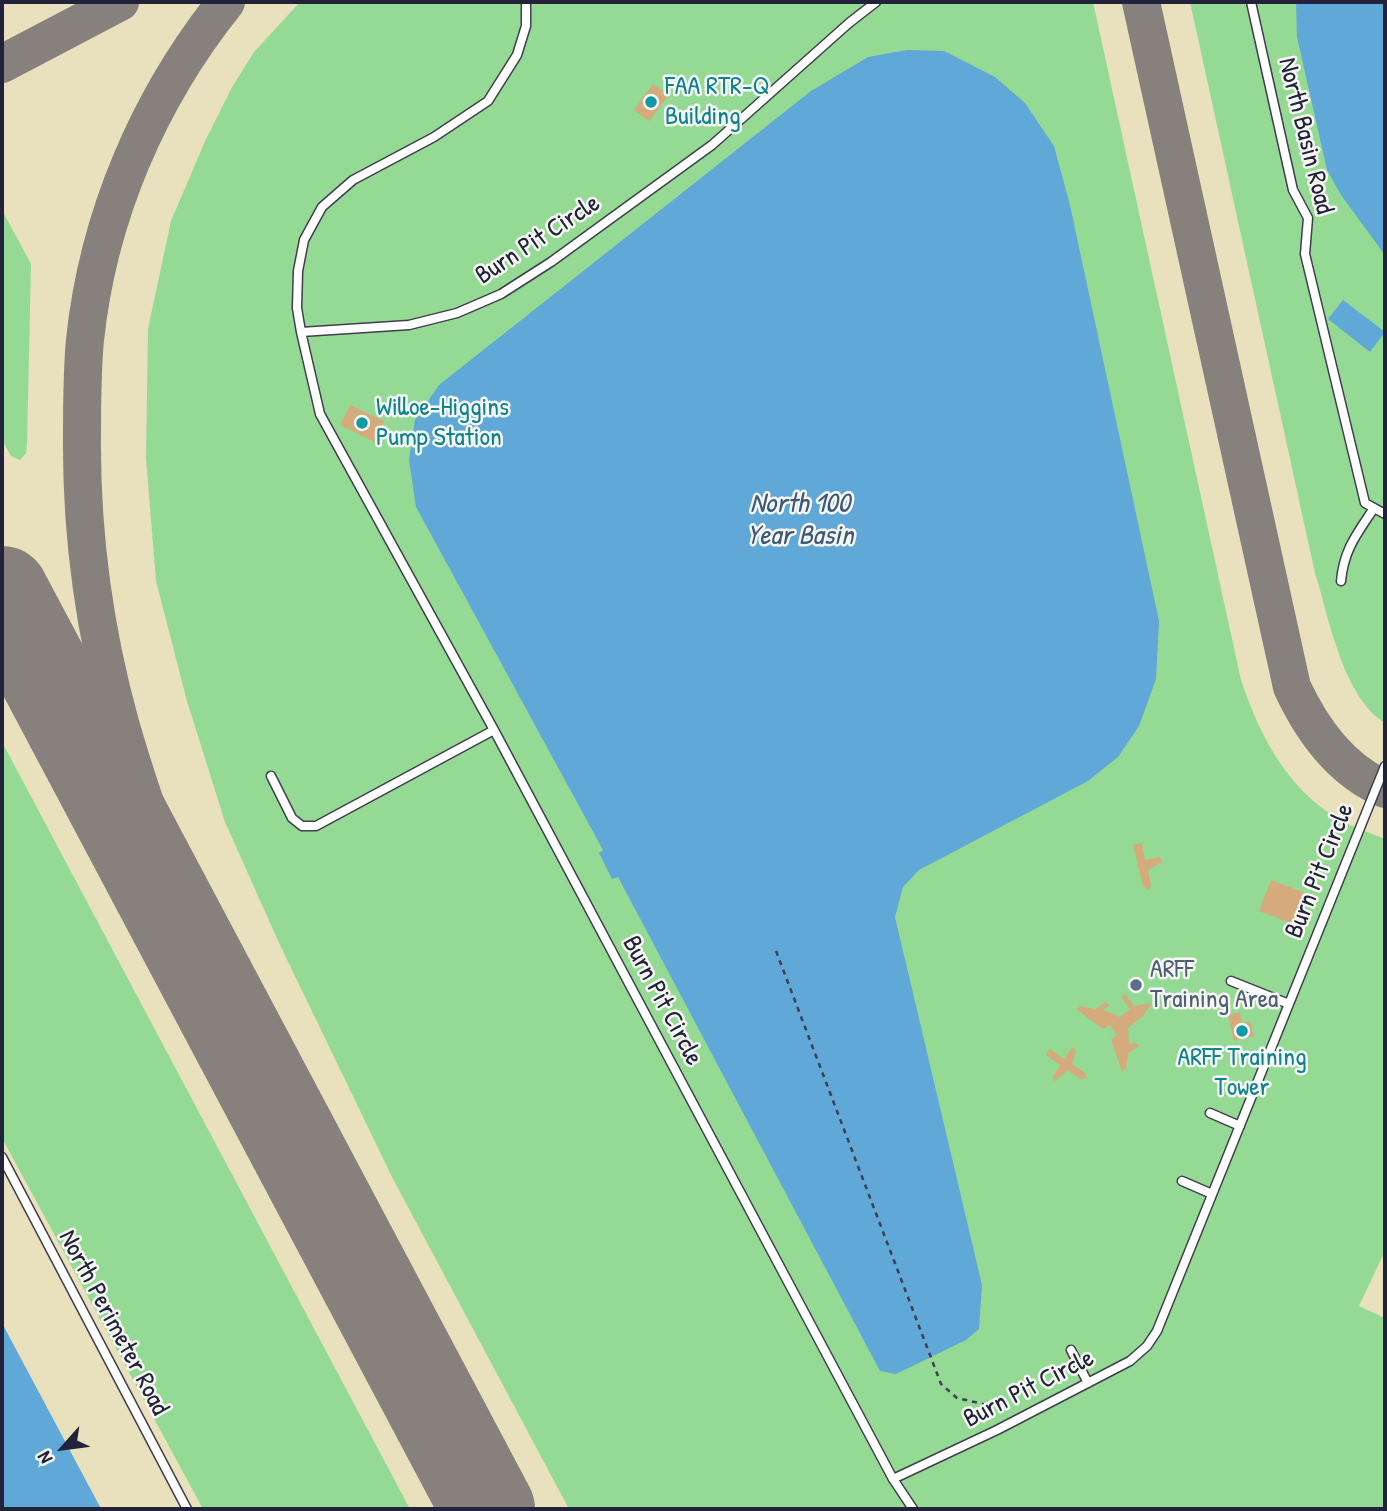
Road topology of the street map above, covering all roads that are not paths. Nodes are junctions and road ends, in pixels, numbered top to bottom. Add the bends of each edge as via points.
1 (526, 2) edge
2 (876, 2) edge
3 (1251, 2) edge
4 (301, 332) junction
5 (1374, 508) junction
6 (1385, 514) edge
7 (1341, 581) dead end
8 (494, 730) junction
9 (1385, 766) edge
10 (271, 776) dead end
11 (1231, 981) dead end
12 (1289, 1004) junction
13 (1210, 1113) dead end
14 (1240, 1126) junction
15 (2, 1157) edge
16 (1182, 1181) dead end
17 (1212, 1194) junction
18 (1071, 1350) dead end
19 (1088, 1382) junction
20 (893, 1479) junction
21 (187, 1509) edge
22 (913, 1509) edge

1 - 4 lane via 526,26 517,55 488,101 434,138 353,180 322,207 304,240 298,271
2 - 4 lane, Burn Pit Circle via 712,145 501,294 457,313 409,325
3 - 5 lane, North Basin Road via 1293,190 1308,218 1305,254 1365,503
4 - 8 lane, Burn Pit Circle via 320,414
5 - 6 lane
5 - 7 lane via 1351,542
8 - 10 lane via 316,826 302,826 292,818
8 - 20 lane, Burn Pit Circle
9 - 12 lane, Burn Pit Circle
11 - 12 lane
12 - 14 lane, Burn Pit Circle
13 - 14 lane
14 - 17 lane, Burn Pit Circle
15 - 21 lane, North Perimeter Road
16 - 17 lane
17 - 19 lane, Burn Pit Circle via 1157,1331 1130,1361
18 - 19 lane
19 - 20 lane, Burn Pit Circle
20 - 22 lane

